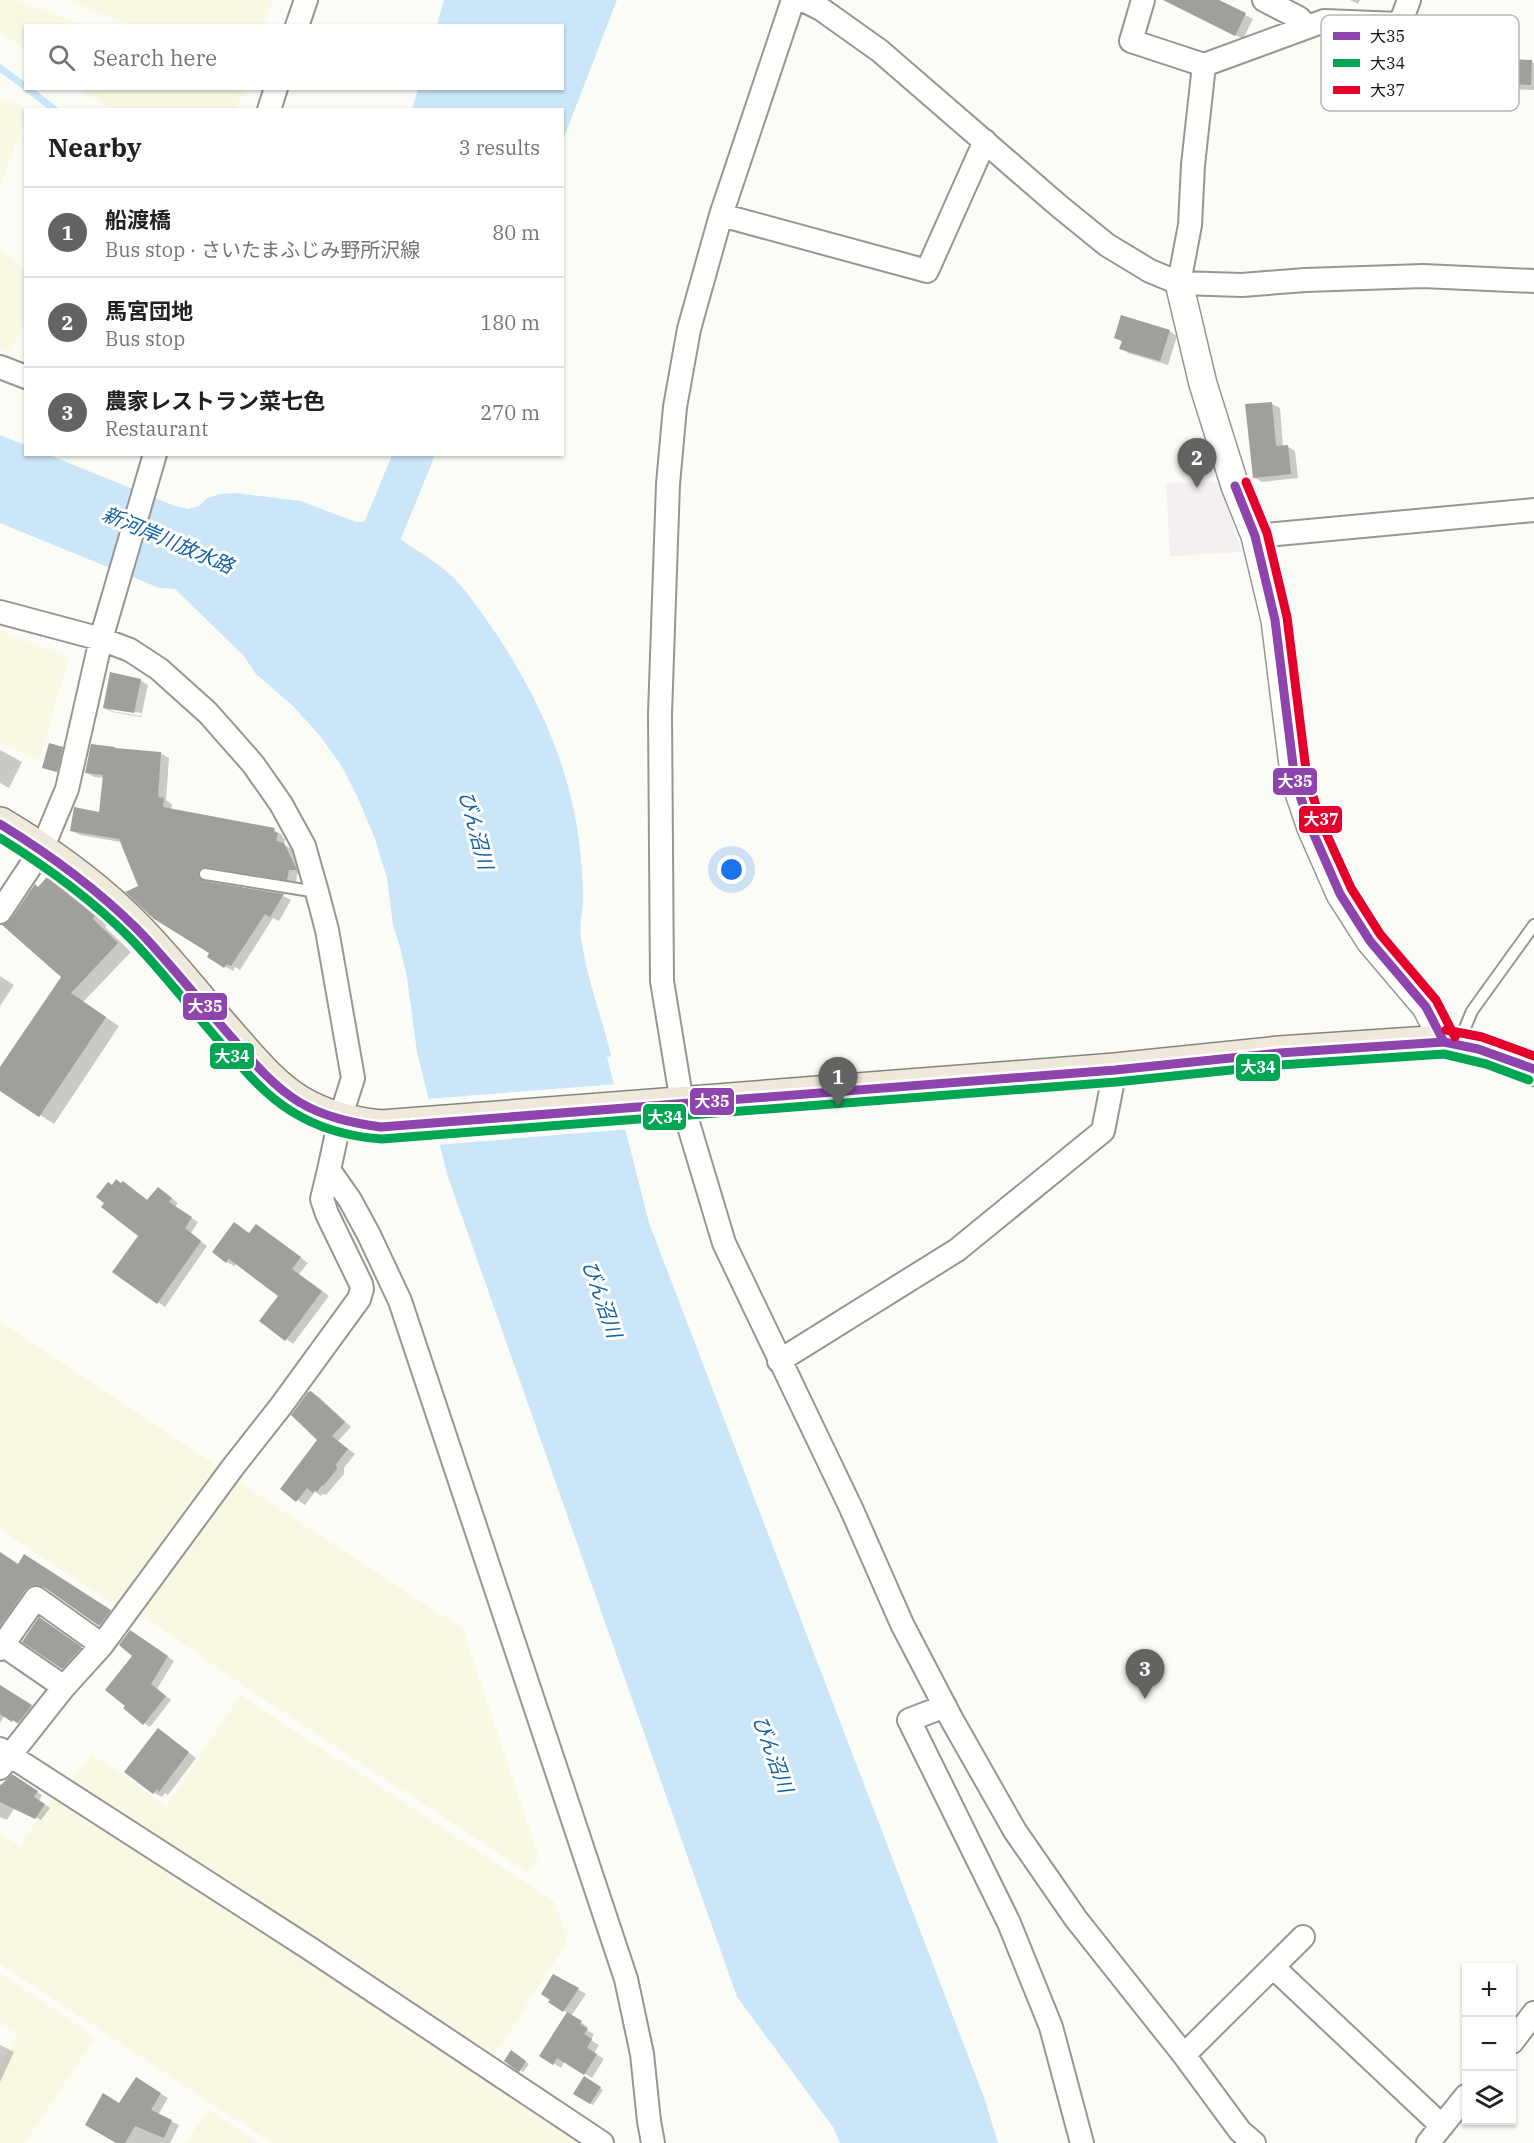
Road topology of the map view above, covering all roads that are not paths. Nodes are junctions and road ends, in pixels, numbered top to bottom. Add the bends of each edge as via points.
1 (306, 0) edge
2 (793, 0) edge
3 (803, 0) edge
4 (1143, 0) edge
5 (1264, 0) edge
6 (1409, 0) edge
7 (1403, 15) edge
8 (1321, 22) edge
9 (298, 24) edge
10 (1307, 27) junction
11 (1204, 64) junction
12 (275, 90) edge
13 (270, 108) edge
14 (985, 141) junction
15 (721, 215) junction
16 (1534, 281) edge
17 (1179, 283) junction
18 (0, 367) edge
19 (24, 376) edge
20 (154, 456) edge
21 (1534, 510) edge
22 (1255, 536) junction
23 (0, 612) edge
24 (101, 639) junction
25 (0, 824) edge
26 (42, 849) junction
27 (205, 874) dead end
28 (8, 885) edge
29 (317, 892) junction
30 (0, 912) edge
31 (1534, 925) edge
32 (1451, 1043) junction
33 (1534, 1069) edge
34 (1114, 1070) junction
35 (677, 1103) junction
36 (340, 1119) junction
37 (329, 1170) junction
38 (780, 1361) junction
39 (102, 1645) junction
40 (2, 1647) edge
41 (63, 1687) junction
42 (945, 1706) junction
43 (3, 1757) edge
44 (1303, 1937) dead end
45 (1273, 1967) junction
46 (1531, 2022) edge
47 (1516, 2038) edge
48 (1184, 2055) junction
49 (1462, 2102) edge
50 (1435, 2134) edge
51 (602, 2143) edge
52 (653, 2143) edge
53 (1082, 2143) edge
54 (1254, 2143) edge

1 - 9 street
2 - 15 street
3 - 14 street via 880,51
4 - 11 street via 1131,41
5 - 10 street via 1299,18
6 - 7 street
8 - 10 street
10 - 11 street
11 - 17 street via 1190,225
12 - 13 street
14 - 15 street via 927,271
14 - 17 street via 1107,245 1149,271
15 - 35 street via 688,329 668,484 660,714 663,981
16 - 17 street via 1423,276 1242,285
17 - 22 street via 1203,384
18 - 19 street
20 - 24 street
21 - 22 street
22 - 32 street via 1275,620 1296,781 1311,828 1340,894 1370,941
23 - 24 street
24 - 26 street via 67,789
24 - 29 street via 130,650 159,669 208,713 253,764 304,846
25 - 26 main road
26 - 28 street
26 - 36 main road via 125,917 257,1067 300,1102
27 - 29 lane
28 - 30 street
29 - 36 street via 353,1078
31 - 32 lane
32 - 33 main road via 1497,1054
32 - 34 main road via 1289,1052
34 - 35 main road
34 - 38 street via 1103,1131 957,1250
35 - 36 main road via 381,1127
35 - 38 street via 724,1243
36 - 37 street
37 - 39 street via 322,1199 361,1284 359,1299
37 - 52 street via 369,1235 400,1301 469,1504 626,1979 642,2054
38 - 42 street via 902,1624
39 - 40 street via 36,1598
39 - 41 street
40 - 41 street
41 - 43 street
42 - 48 street via 1015,1831 1076,1919
42 - 53 street via 909,1720 1009,1923 1051,2027
43 - 51 street via 309,1948
44 - 45 street
45 - 48 street
45 - 50 street
46 - 47 street
48 - 54 street via 1240,2131
49 - 50 street

